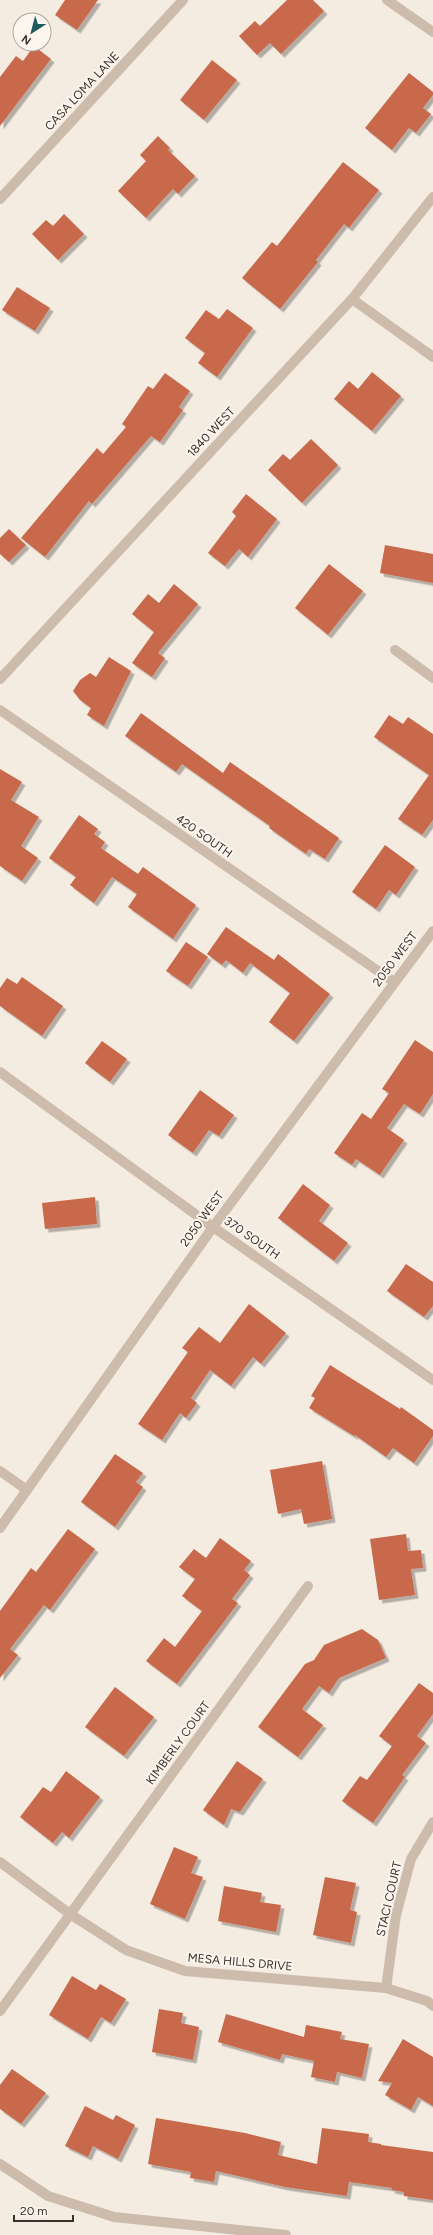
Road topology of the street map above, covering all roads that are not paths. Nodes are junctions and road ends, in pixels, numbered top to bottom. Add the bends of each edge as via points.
1 (183, 0) edge
2 (387, 0) edge
3 (433, 32) edge
4 (433, 197) edge
5 (0, 199) edge
6 (352, 299) junction
7 (433, 357) edge
8 (395, 650) dead end
9 (0, 678) edge
10 (433, 678) edge
11 (0, 710) edge
12 (433, 931) edge
13 (394, 982) junction
14 (0, 1072) edge
15 (213, 1227) junction
16 (433, 1380) edge
17 (0, 1470) edge
18 (27, 1490) junction
19 (0, 1528) edge
20 (308, 1586) dead end
21 (433, 1822) edge
22 (0, 1862) edge
23 (70, 1914) junction
24 (386, 1988) junction
25 (433, 2006) edge
26 (0, 2011) edge
27 (0, 2164) edge
28 (286, 2235) edge

1 - 5 street, CASA LOMA LANE
2 - 3 street
4 - 6 street, 1840 WEST
6 - 7 street
6 - 9 street, 1840 WEST
8 - 10 street
11 - 13 street, 420 SOUTH
12 - 13 street, 2050 WEST
13 - 15 street, 2050 WEST
14 - 15 street, 370 SOUTH
15 - 16 street, 370 SOUTH
15 - 18 street, 2050 WEST
17 - 18 street
18 - 19 street, 2050 WEST
20 - 23 street, KIMBERLY COURT
21 - 24 street, STACI COURT via 411,1859 396,1915
22 - 23 street, MESA HILLS DRIVE
23 - 24 street, MESA HILLS DRIVE via 126,1950 185,1971
23 - 26 street, KIMBERLY COURT
24 - 25 street, MESA HILLS DRIVE via 427,2001
27 - 28 street via 48,2196 114,2217

